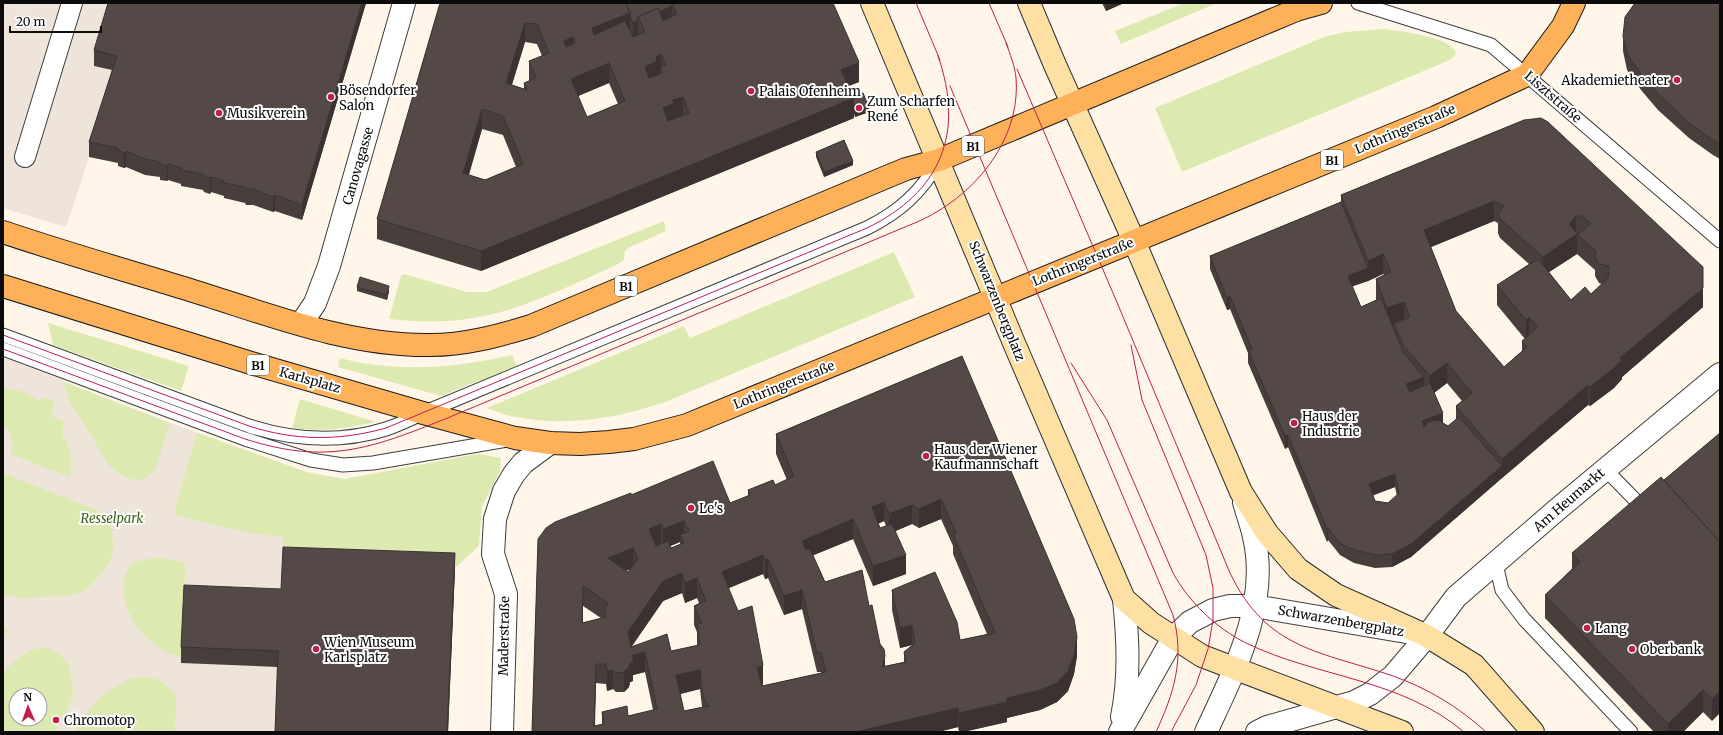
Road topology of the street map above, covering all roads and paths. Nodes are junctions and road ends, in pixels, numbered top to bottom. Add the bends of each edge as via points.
1 (72, 3) edge
2 (404, 3) edge
3 (872, 3) edge
4 (1029, 3) edge
5 (1321, 3) edge
6 (1358, 3) edge
7 (1574, 3) edge
8 (1527, 74) junction
9 (1073, 105) junction
10 (24, 158) dead end
11 (939, 160) junction
12 (3, 232) edge
13 (1134, 241) junction
14 (1720, 241) edge
15 (3, 286) edge
16 (996, 298) junction
17 (301, 324) junction
18 (3, 335) edge
19 (3, 349) edge
20 (1720, 374) edge
21 (423, 414) junction
22 (516, 438) junction
23 (550, 443) junction
24 (1605, 469) junction
25 (1241, 492) junction
26 (1647, 512) edge
27 (1496, 564) junction
28 (1124, 599) junction
29 (1254, 606) junction
30 (1427, 636) junction
31 (1173, 638) junction
32 (1235, 669) junction
33 (1337, 708) junction
34 (502, 732) edge
35 (1120, 732) edge
36 (1206, 732) edge
37 (1258, 732) edge
38 (1402, 732) edge
39 (1533, 732) edge
40 (1631, 732) edge

1 - 10 street
2 - 17 street, Canovagasse via 329,266 315,303
3 - 11 main road, Schwarzenbergplatz
4 - 9 main road, Schwarzenbergplatz
5 - 9 main road, B1 via 1296,10
6 - 8 lane, Lisztstraße via 1491,45
7 - 8 main road, Lothringerstraße / B1 via 1563,26
8 - 13 main road, Lothringerstraße / B1 via 1436,117
8 - 14 lane, Lisztstraße
9 - 11 main road, B1
9 - 13 main road, Schwarzenbergplatz
11 - 16 main road, Schwarzenbergplatz
11 - 17 main road, B1 via 906,169 531,326 498,336 431,345 395,344 355,339
11 - 21 lane via 910,201 887,218 867,228
12 - 17 main road, B1
13 - 16 main road, Lothringerstraße / B1
13 - 25 main road, Schwarzenbergplatz
15 - 21 main road, Karlsplatz / B1
16 - 23 main road, Lothringerstraße / B1 via 687,425 634,439 580,444
16 - 28 main road, Schwarzenbergplatz
18 - 21 lane via 275,434 313,438 357,435 386,428
19 - 22 lane via 245,440 289,454 328,462 373,464
20 - 24 street, Am Heumarkt
21 - 22 main road, Karlsplatz / B1
22 - 23 main road, Karlsplatz / B1
23 - 34 street, Maderstraße via 523,463 514,474 504,491 495,519 493,554 506,594
24 - 26 lane
24 - 27 street, Am Heumarkt
25 - 29 street, Schwarzenbergplatz via 1255,538 1258,572
25 - 30 main road, Schwarzenbergplatz via 1267,533 1298,569 1336,595
27 - 30 street, Am Heumarkt via 1456,598
27 - 40 lane via 1502,590 1524,619
28 - 31 main road, Schwarzenbergplatz
28 - 35 street, Schwarzenbergplatz via 1128,652 1127,690
29 - 30 street, Schwarzenbergplatz
29 - 31 street, Schwarzenbergplatz via 1230,606 1209,611 1190,622
29 - 32 street, Schwarzenbergplatz
30 - 33 street, Schwarzenbergplatz via 1393,676 1370,694
30 - 39 main road, Schwarzenbergplatz via 1474,666
31 - 32 main road, Schwarzenbergplatz via 1202,656
31 - 35 street, Schwarzenbergplatz
32 - 33 main road, Schwarzenbergplatz
32 - 36 street, Schwarzenbergplatz
33 - 37 street, Schwarzenbergplatz via 1267,727
33 - 38 main road, Schwarzenbergplatz

